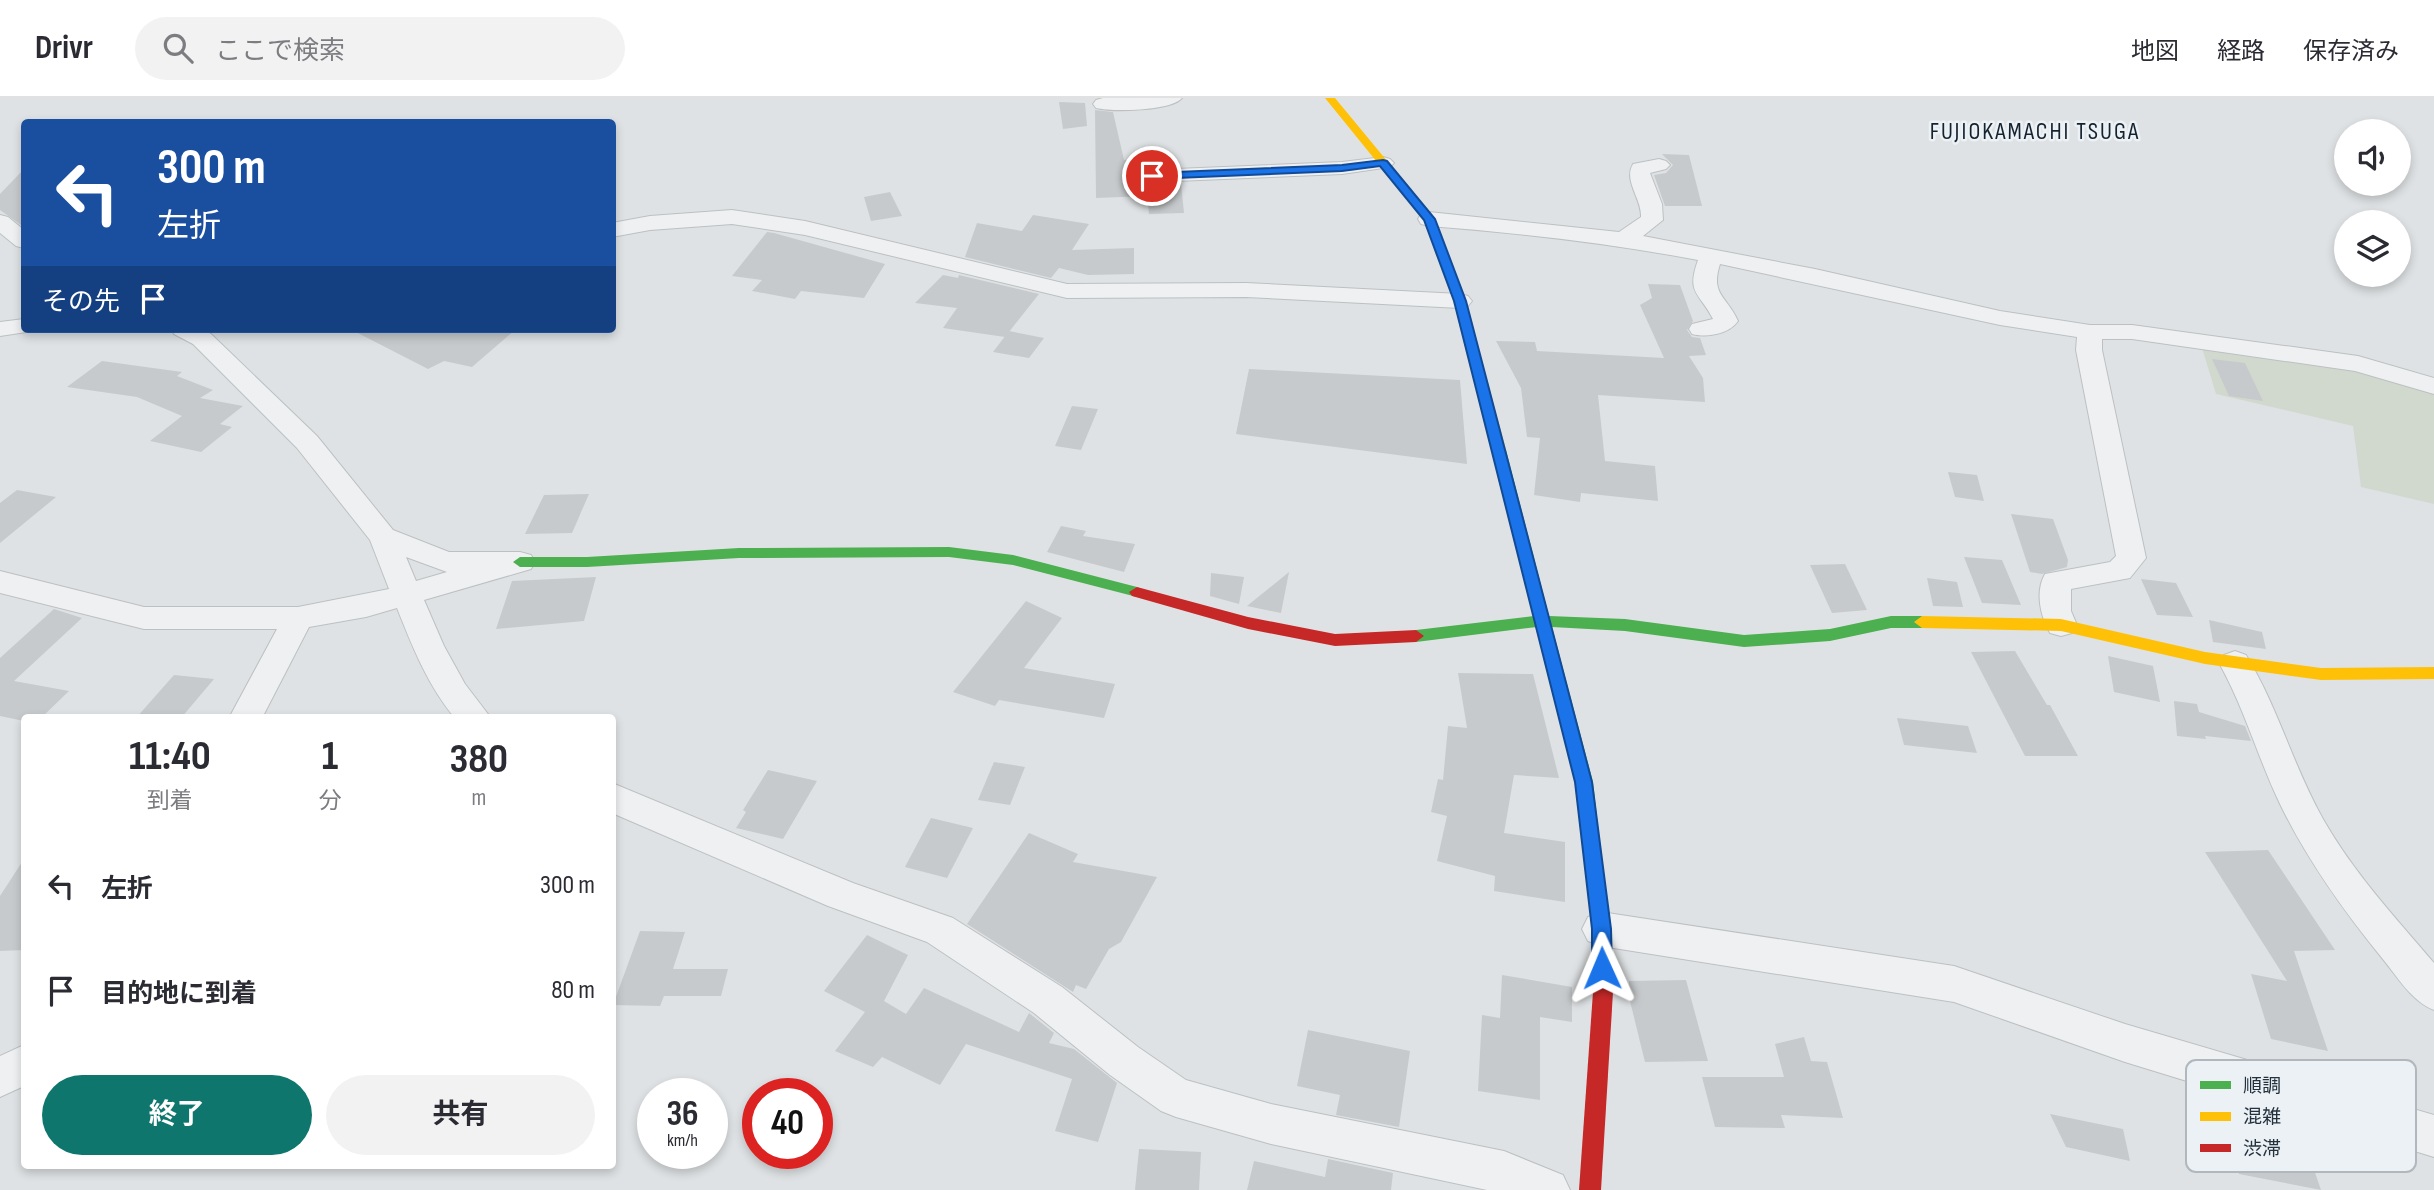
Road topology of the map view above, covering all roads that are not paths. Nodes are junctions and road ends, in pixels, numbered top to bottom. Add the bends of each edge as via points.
1 (1172, 98) edge
2 (1330, 98) edge
3 (1103, 104) dead end
4 (1383, 163) junction
5 (1659, 165) dead end
6 (1152, 176) dead end
7 (1429, 219) junction
8 (0, 222) edge
9 (616, 229) edge
10 (21, 239) edge
11 (1623, 239) junction
12 (1711, 256) junction
13 (1460, 301) junction
14 (21, 326) edge
15 (0, 329) edge
16 (1701, 329) dead end
17 (2090, 332) junction
18 (191, 333) edge
19 (2434, 386) edge
20 (383, 537) junction
21 (520, 562) junction
22 (0, 582) edge
23 (408, 595) junction
24 (298, 618) junction
25 (1543, 621) junction
26 (2061, 625) junction
27 (2235, 663) junction
28 (2434, 673) edge
29 (248, 714) edge
30 (471, 714) edge
31 (616, 799) edge
32 (1601, 929) junction
33 (2434, 992) edge
34 (2186, 1061) edge
35 (21, 1066) edge
36 (0, 1077) edge
37 (2416, 1131) edge
38 (2434, 1136) edge
39 (1548, 1190) edge
40 (1590, 1190) edge

1 - 3 street
2 - 4 street
4 - 6 street
4 - 7 street
5 - 11 street via 1640,168 1639,176 1655,206 1652,220
7 - 11 street
7 - 13 street
8 - 10 street
9 - 13 street via 732,216 818,231 1067,291 1245,290
11 - 12 street
12 - 16 street via 1704,291 1726,321
12 - 17 street via 2000,318
13 - 25 street
14 - 15 street
17 - 19 street via 2132,332 2358,363
17 - 26 street via 2089,350 2131,558 2119,571 2056,581
18 - 20 street via 306,442
20 - 21 street via 446,562
20 - 23 street
21 - 23 street
21 - 25 street via 949,552 1058,570 1248,623 1335,640 1446,634
22 - 24 street via 144,618
23 - 24 street
23 - 30 street via 453,693
24 - 29 street
25 - 26 street via 1625,625 1744,641 1830,635 1891,622
25 - 32 street via 1584,782
26 - 27 street
27 - 28 street via 2321,674
27 - 33 street via 2262,709 2298,805 2337,874
31 - 39 street via 841,895 940,930 1048,1000 1176,1097 1271,1124 1504,1172
32 - 34 street via 1954,985
32 - 40 street via 1601,1029
35 - 36 street
37 - 38 street

